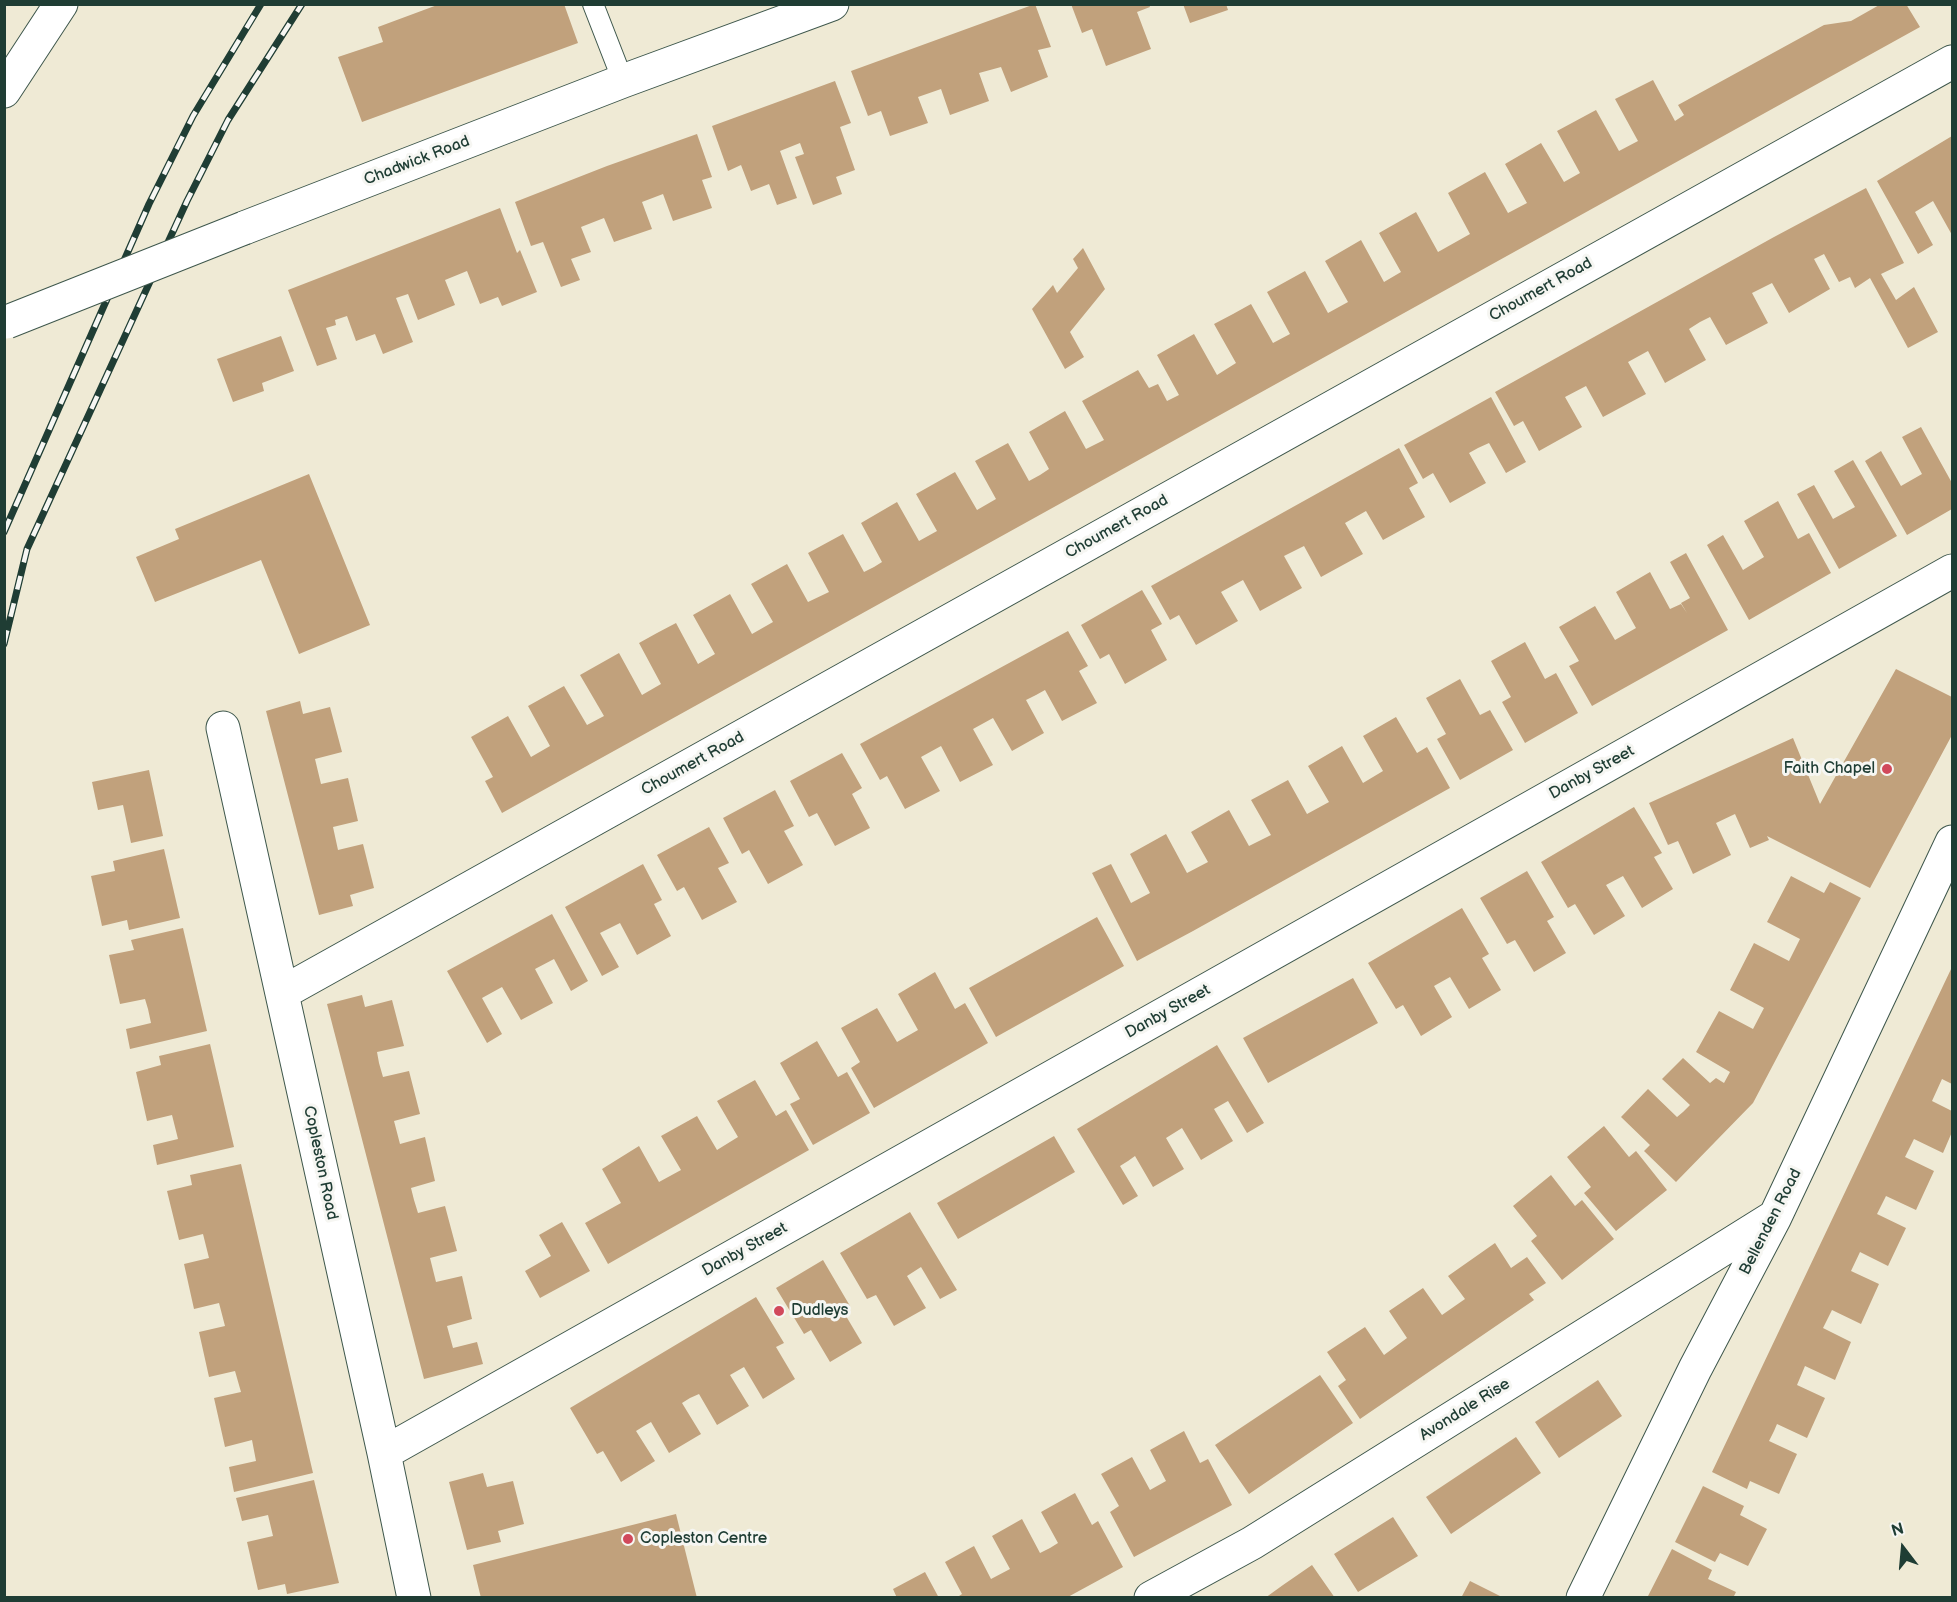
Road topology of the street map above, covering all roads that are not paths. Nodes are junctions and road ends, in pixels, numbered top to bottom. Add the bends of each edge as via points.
1 (62, 4) edge
2 (593, 4) edge
3 (832, 4) edge
4 (1953, 62) edge
5 (623, 81) junction
6 (4, 91) edge
7 (6, 323) edge
8 (1953, 571) edge
9 (223, 728) dead end
10 (1953, 843) edge
11 (282, 993) junction
12 (1774, 1217) junction
13 (384, 1453) junction
14 (414, 1598) edge
15 (1151, 1598) edge
16 (1583, 1598) edge

1 - 6 street
2 - 5 lane
3 - 5 street, Chadwick Road
4 - 11 street, Choumert Road
5 - 7 street, Chadwick Road, bridge
8 - 13 street, Danby Street
9 - 11 street, Copleston Road
10 - 12 street, Bellenden Road
11 - 13 street, Copleston Road
12 - 15 street, Avondale Rise via 1252,1544
12 - 16 street, Bellenden Road
13 - 14 street, Copleston Road

